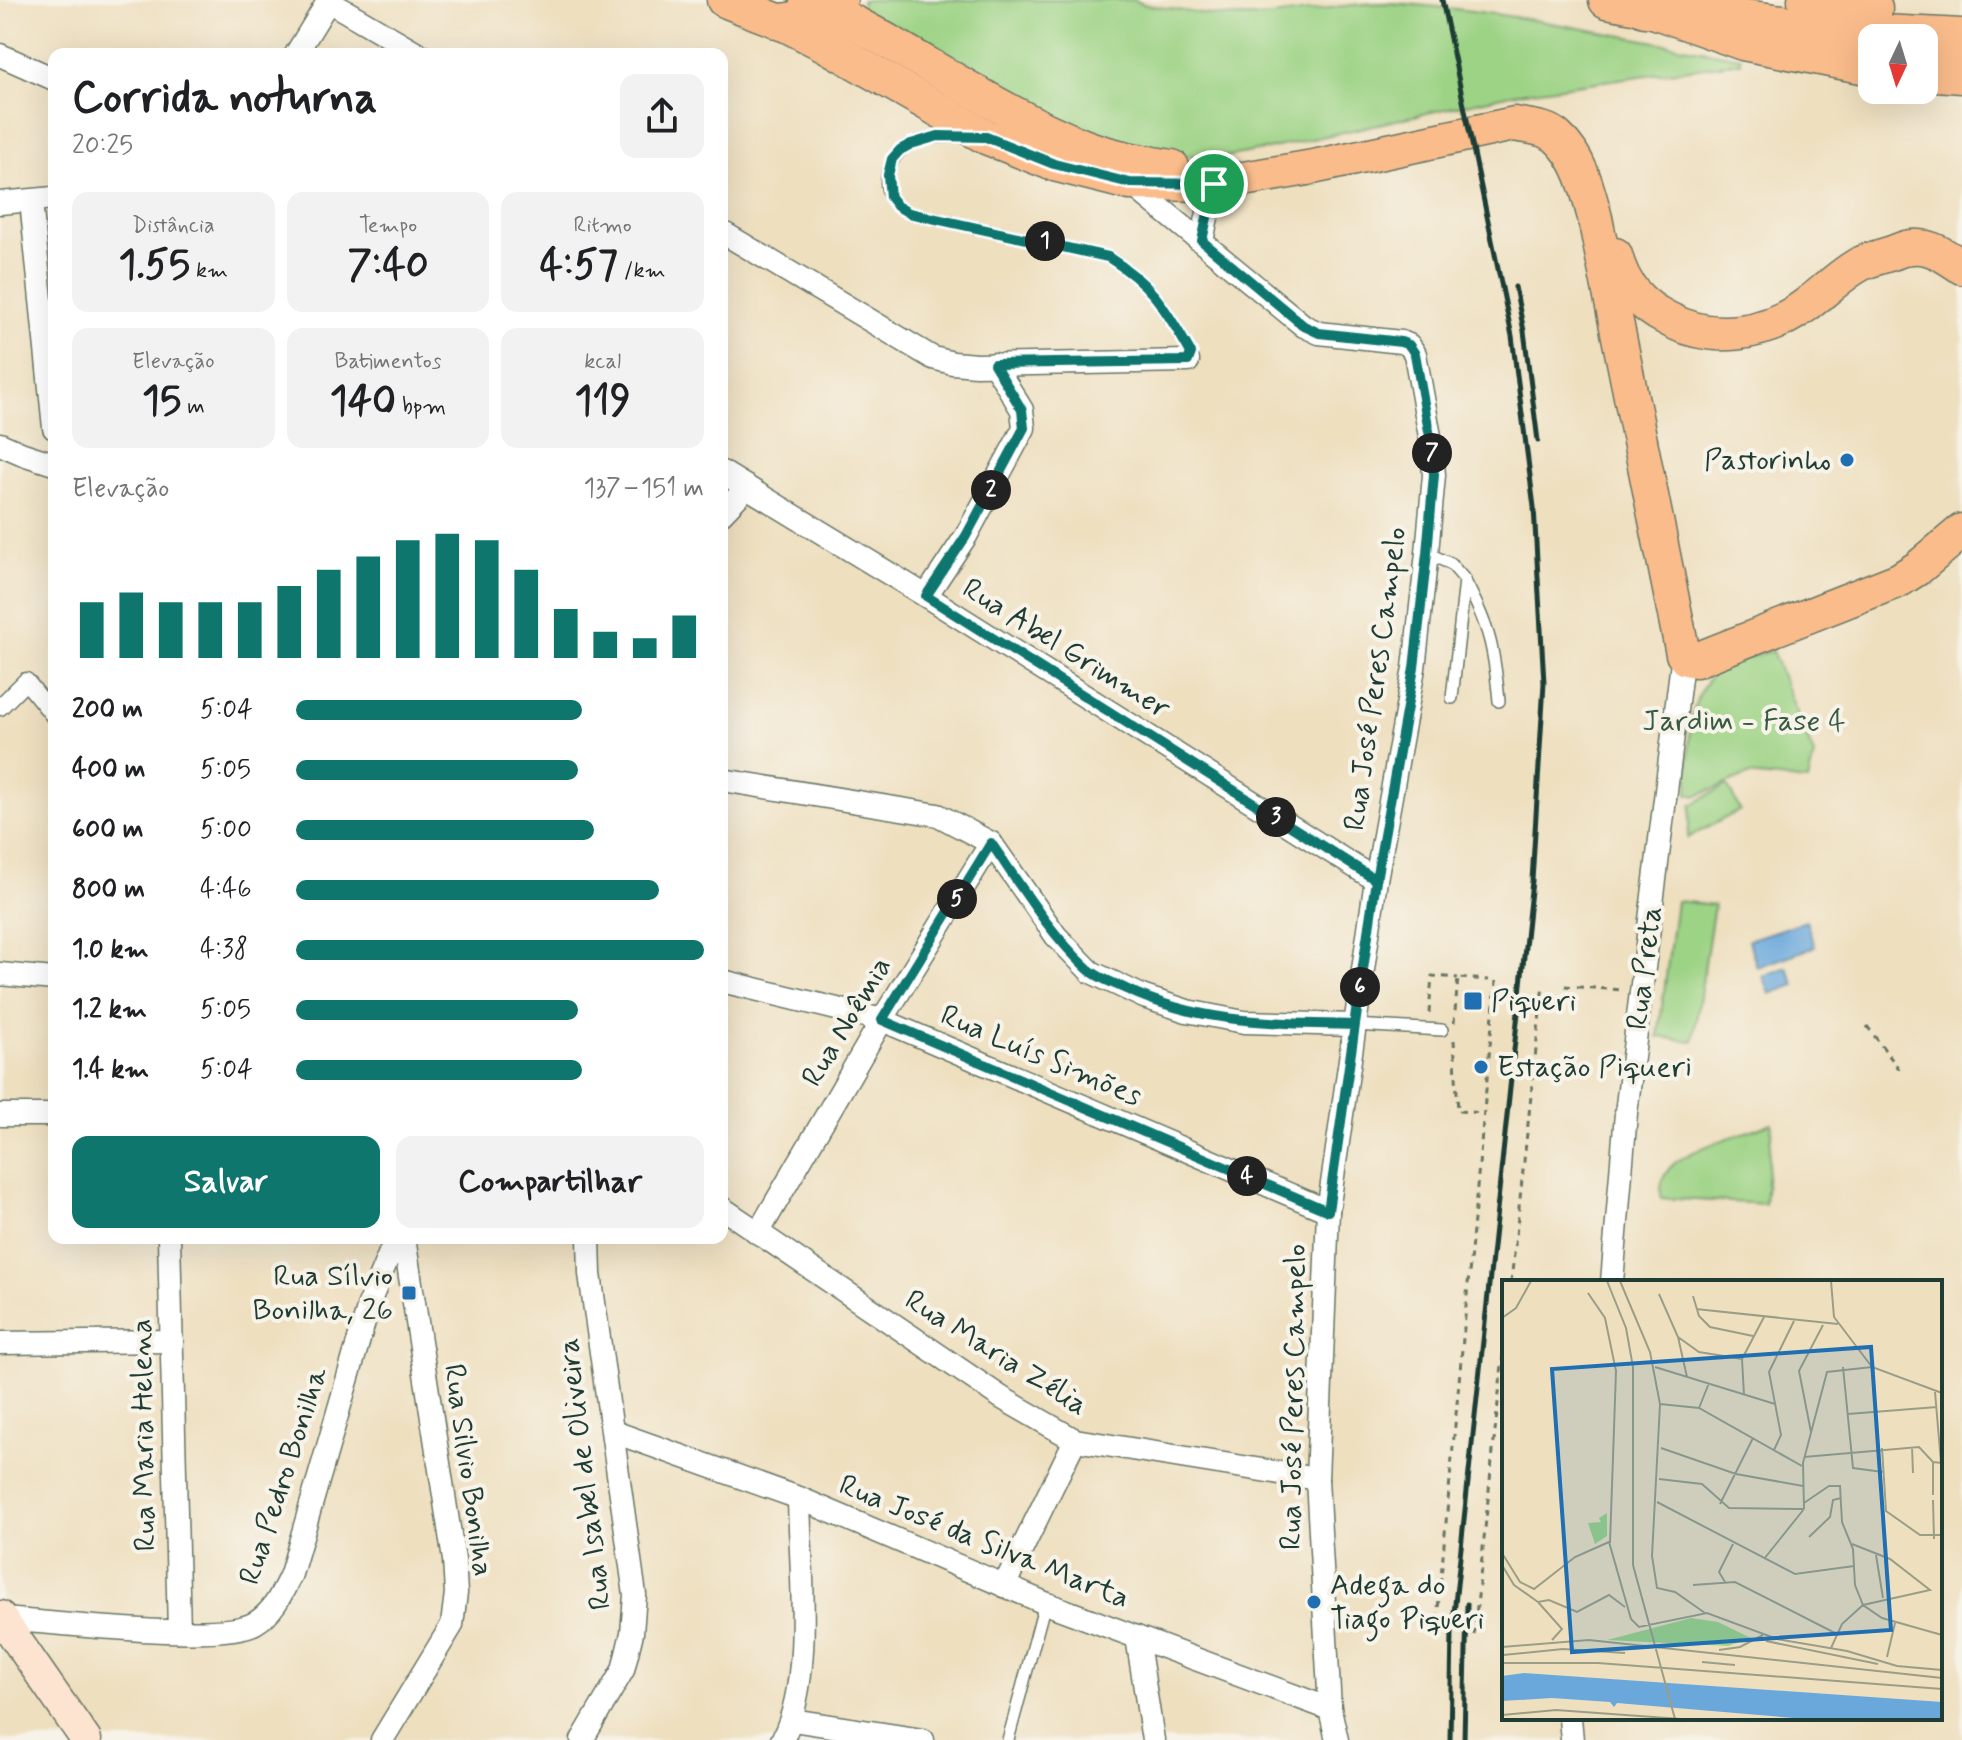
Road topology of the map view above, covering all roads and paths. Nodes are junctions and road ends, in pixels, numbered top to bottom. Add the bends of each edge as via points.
1 (328, 0) edge
2 (724, 0) edge
3 (1607, 0) edge
4 (1808, 0) edge
5 (813, 7) edge
6 (1645, 7) junction
7 (1962, 18) edge
8 (1962, 39) edge
9 (300, 48) edge
10 (409, 48) edge
11 (0, 55) edge
12 (1858, 64) edge
13 (1938, 73) edge
14 (1962, 75) edge
15 (48, 76) edge
16 (986, 137) junction
17 (1130, 183) junction
18 (1214, 184) junction
19 (48, 199) edge
20 (31, 201) junction
21 (0, 203) edge
22 (728, 236) edge
23 (1202, 241) junction
24 (1962, 267) edge
25 (1619, 300) junction
26 (1188, 361) joint
27 (994, 364) junction
28 (48, 369) edge
29 (0, 444) edge
30 (48, 462) edge
31 (728, 476) edge
32 (747, 487) junction
33 (728, 507) edge
34 (1962, 531) edge
35 (1427, 553) junction
36 (1465, 580) junction
37 (926, 596) junction
38 (1686, 666) junction
39 (1452, 698) dead end
40 (1499, 701) dead end
41 (0, 707) edge
42 (48, 708) edge
43 (728, 781) edge
44 (991, 843) junction
45 (1376, 880) junction
46 (0, 974) edge
47 (48, 978) edge
48 (1458, 978) junction
49 (1489, 980) dead end
50 (1496, 981) dead end
51 (728, 982) edge
52 (1543, 984) dead end
53 (1565, 986) dead end
54 (1630, 991) dead end
55 (882, 1020) junction
56 (1354, 1025) junction
57 (1867, 1026) dead end
58 (1427, 1029) junction
59 (1442, 1030) dead end
60 (1902, 1073) dead end
61 (1484, 1113) junction
62 (0, 1115) edge
63 (48, 1115) edge
64 (1328, 1211) junction
65 (728, 1212) edge
66 (758, 1233) junction
67 (169, 1244) edge
68 (394, 1244) edge
69 (405, 1244) edge
70 (589, 1244) edge
71 (1511, 1280) edge
72 (1612, 1280) edge
73 (172, 1341) junction
74 (0, 1343) edge
75 (1502, 1364) edge
76 (614, 1432) junction
77 (1075, 1440) junction
78 (1317, 1479) junction
79 (799, 1498) junction
80 (1004, 1586) junction
81 (1045, 1603) junction
82 (2, 1618) edge
83 (179, 1631) junction
84 (1436, 1631) dead end
85 (1474, 1635) dead end
86 (1137, 1637) junction
87 (1330, 1709) junction
88 (1570, 1720) edge
89 (787, 1730) edge
90 (86, 1740) edge
91 (382, 1740) edge
92 (582, 1740) edge
93 (923, 1740) edge
94 (1008, 1740) edge
95 (1153, 1740) edge
96 (1337, 1740) edge
97 (1572, 1740) edge

1 - 9 street
1 - 10 street
2 - 5 main road
3 - 6 highway
4 - 7 highway
5 - 16 main road via 824,44
5 - 25 main road via 1084,147 1177,167 1203,169 1309,154 1430,125 1544,111 1570,126 1590,148 1603,182
6 - 8 highway via 1844,33
6 - 12 highway via 1743,42
11 - 15 street
13 - 14 highway
16 - 17 main road via 1054,164
16 - 26 lane via 938,136 900,150 888,175 890,197 909,213 1108,257 1157,296 1191,353
17 - 18 main road
17 - 23 street, Rua José Peres Campelo
18 - 23 street
18 - 25 main road via 1514,124 1541,128 1557,136 1585,180
19 - 20 street
20 - 21 street
20 - 28 street
22 - 27 street via 933,358
23 - 35 street, Rua José Peres Campelo via 1304,326 1319,333 1409,345 1415,354 1434,475
24 - 25 main road via 1938,251 1912,246 1861,264 1803,308 1766,327 1734,334 1677,325
25 - 38 main road, Rua Preta
26 - 27 street
27 - 37 street via 1022,410 1024,428 966,536
29 - 30 street
31 - 32 street, Rua Abel Grimmer
32 - 33 street
32 - 37 street, Rua Abel Grimmer
34 - 38 main road via 1899,580
35 - 36 lane via 1451,564
35 - 45 street, Rua José Peres Campelo via 1414,668
36 - 39 lane
36 - 40 lane via 1493,647
37 - 45 street, Rua Abel Grimmer
38 - 72 street, Rua Preta via 1626,1113
41 - 42 street via 26,681
43 - 44 street via 938,815
44 - 55 street, Rua Noêmia
44 - 56 street via 1056,936 1091,972 1187,1011 1244,1022
45 - 56 street, Rua José Peres Campelo
46 - 47 street
48 - 49 path
48 - 58 path via 1432,976
48 - 61 path via 1453,1030 1458,1111
50 - 61 path
51 - 55 street, Rua Luís Simões
52 - 71 path
53 - 54 path
55 - 64 street, Rua Luís Simões
55 - 66 street, Rua Noêmia
56 - 58 lane
56 - 64 street, Rua José Peres Campelo
57 - 60 path
58 - 59 lane
61 - 84 path
62 - 63 street
64 - 78 street, Rua José Peres Campelo
65 - 66 street, Rua Maria Zélia
66 - 77 street, Rua Maria Zélia via 1002,1398
67 - 73 street, Rua Maria Helena
68 - 83 street, Rua Pedro Bonilha via 371,1298 291,1574 277,1604 254,1624 224,1631
69 - 91 street, Rua Silvio Bonilha via 456,1593 452,1625
70 - 76 street, Rua Isabel de Oliveira
73 - 74 street
73 - 83 street, Rua Maria Helena
75 - 85 path
76 - 79 street, Rua José da Silva Marta
76 - 92 street, Rua Isabel de Oliveira via 635,1595 632,1633 623,1670
77 - 78 street, Rua Maria Zélia
77 - 80 street
78 - 87 street, Rua José Peres Campelo
79 - 80 street, Rua José da Silva Marta
79 - 89 street via 802,1645
80 - 81 street, Rua José da Silva Marta
81 - 86 street, Rua José da Silva Marta
81 - 94 lane
82 - 83 street, Rua Pedro Bonilha
82 - 90 main road
86 - 87 street, Rua José da Silva Marta
86 - 95 street
87 - 96 street, Rua José Peres Campelo
88 - 97 street
89 - 93 street

